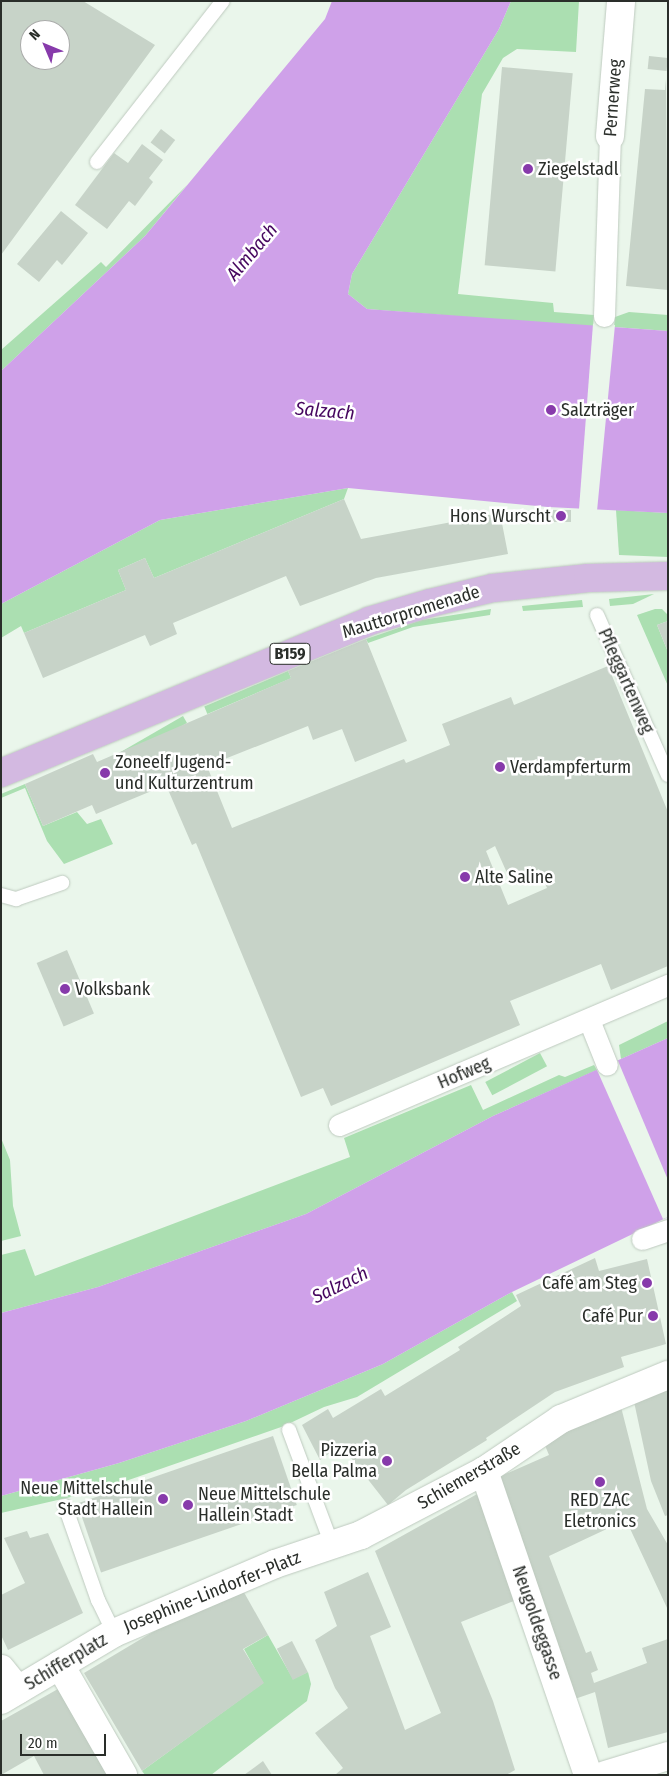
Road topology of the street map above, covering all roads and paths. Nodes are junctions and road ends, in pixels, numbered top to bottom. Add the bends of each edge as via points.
1 (223, 1) edge
2 (621, 1) edge
3 (610, 136) joint
4 (97, 162) dead end
5 (604, 316) dead end
6 (668, 576) edge
7 (597, 615) dead end
8 (1, 773) edge
9 (668, 775) edge
10 (62, 883) dead end
11 (1, 895) edge
12 (668, 985) edge
13 (589, 1020) junction
14 (608, 1065) dead end
15 (339, 1125) dead end
16 (668, 1230) edge
17 (642, 1239) dead end
18 (668, 1375) edge
19 (289, 1430) dead end
20 (484, 1471) junction
21 (65, 1506) dead end
22 (321, 1549) junction
23 (114, 1633) junction
24 (60, 1665) junction
25 (1, 1669) edge
26 (10, 1695) edge
27 (668, 1756) edge
28 (123, 1775) edge
29 (588, 1775) edge
30 (605, 1775) edge

1 - 4 lane
2 - 3 street, Pernerweg
3 - 5 street, Pernerweg
6 - 8 main road, Mauttorpromenade / B159 via 588,578 493,588 412,608 369,621
7 - 9 lane, Pfleggartenweg
10 - 11 lane via 16,899
12 - 13 street
13 - 14 street
13 - 15 street, Hofweg
16 - 17 street
18 - 20 street, Schiemerstraße via 561,1420
19 - 22 lane
20 - 22 street, Schiemerstraße via 399,1517
20 - 29 street, Neugoldeggasse
21 - 23 lane via 98,1600
22 - 23 street, Josephine-Lindorfer-Platz
23 - 24 street, Schifferplatz
24 - 26 street, Schifferplatz
24 - 28 street
25 - 26 street, Schifferplatz
27 - 30 street

